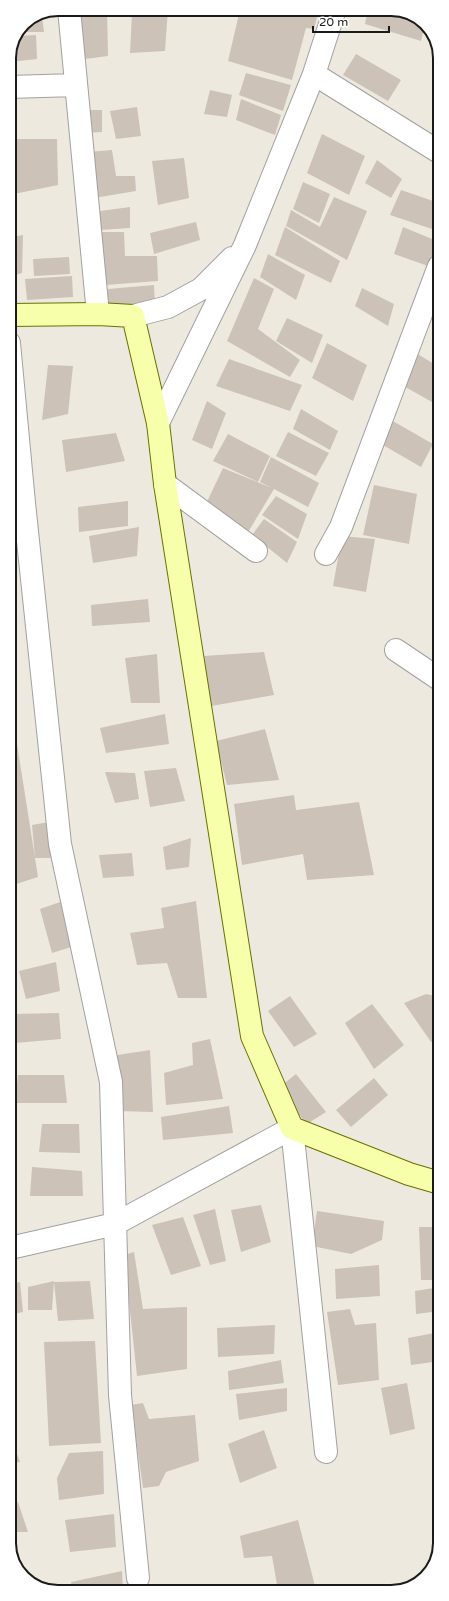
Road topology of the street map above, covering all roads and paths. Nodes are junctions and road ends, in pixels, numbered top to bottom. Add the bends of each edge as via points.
1 (70, 16) edge
2 (333, 16) edge
3 (314, 74) junction
4 (76, 85) junction
5 (16, 87) edge
6 (433, 148) edge
7 (245, 245) junction
8 (433, 282) edge
9 (98, 314) junction
10 (16, 315) edge
11 (133, 316) junction
12 (158, 423) junction
13 (16, 484) edge
14 (165, 484) junction
15 (17, 504) edge
16 (256, 551) dead end
17 (326, 554) dead end
18 (396, 650) dead end
19 (433, 675) edge
20 (292, 1128) junction
21 (433, 1181) edge
22 (115, 1224) junction
23 (16, 1247) edge
24 (326, 1452) dead end
25 (138, 1578) dead end

1 - 4 street
2 - 3 street
3 - 6 street
3 - 7 street
4 - 5 street
4 - 9 street
7 - 11 street via 201,289 168,307
7 - 12 street
8 - 17 street via 341,527
9 - 10 main road
9 - 11 main road
11 - 12 main road
12 - 14 main road
13 - 15 street
14 - 16 street
14 - 20 main road via 252,1036
15 - 22 street via 60,844 111,1082
18 - 19 street
20 - 21 main road
20 - 22 street
20 - 24 street
22 - 23 street
22 - 25 street via 120,1395

